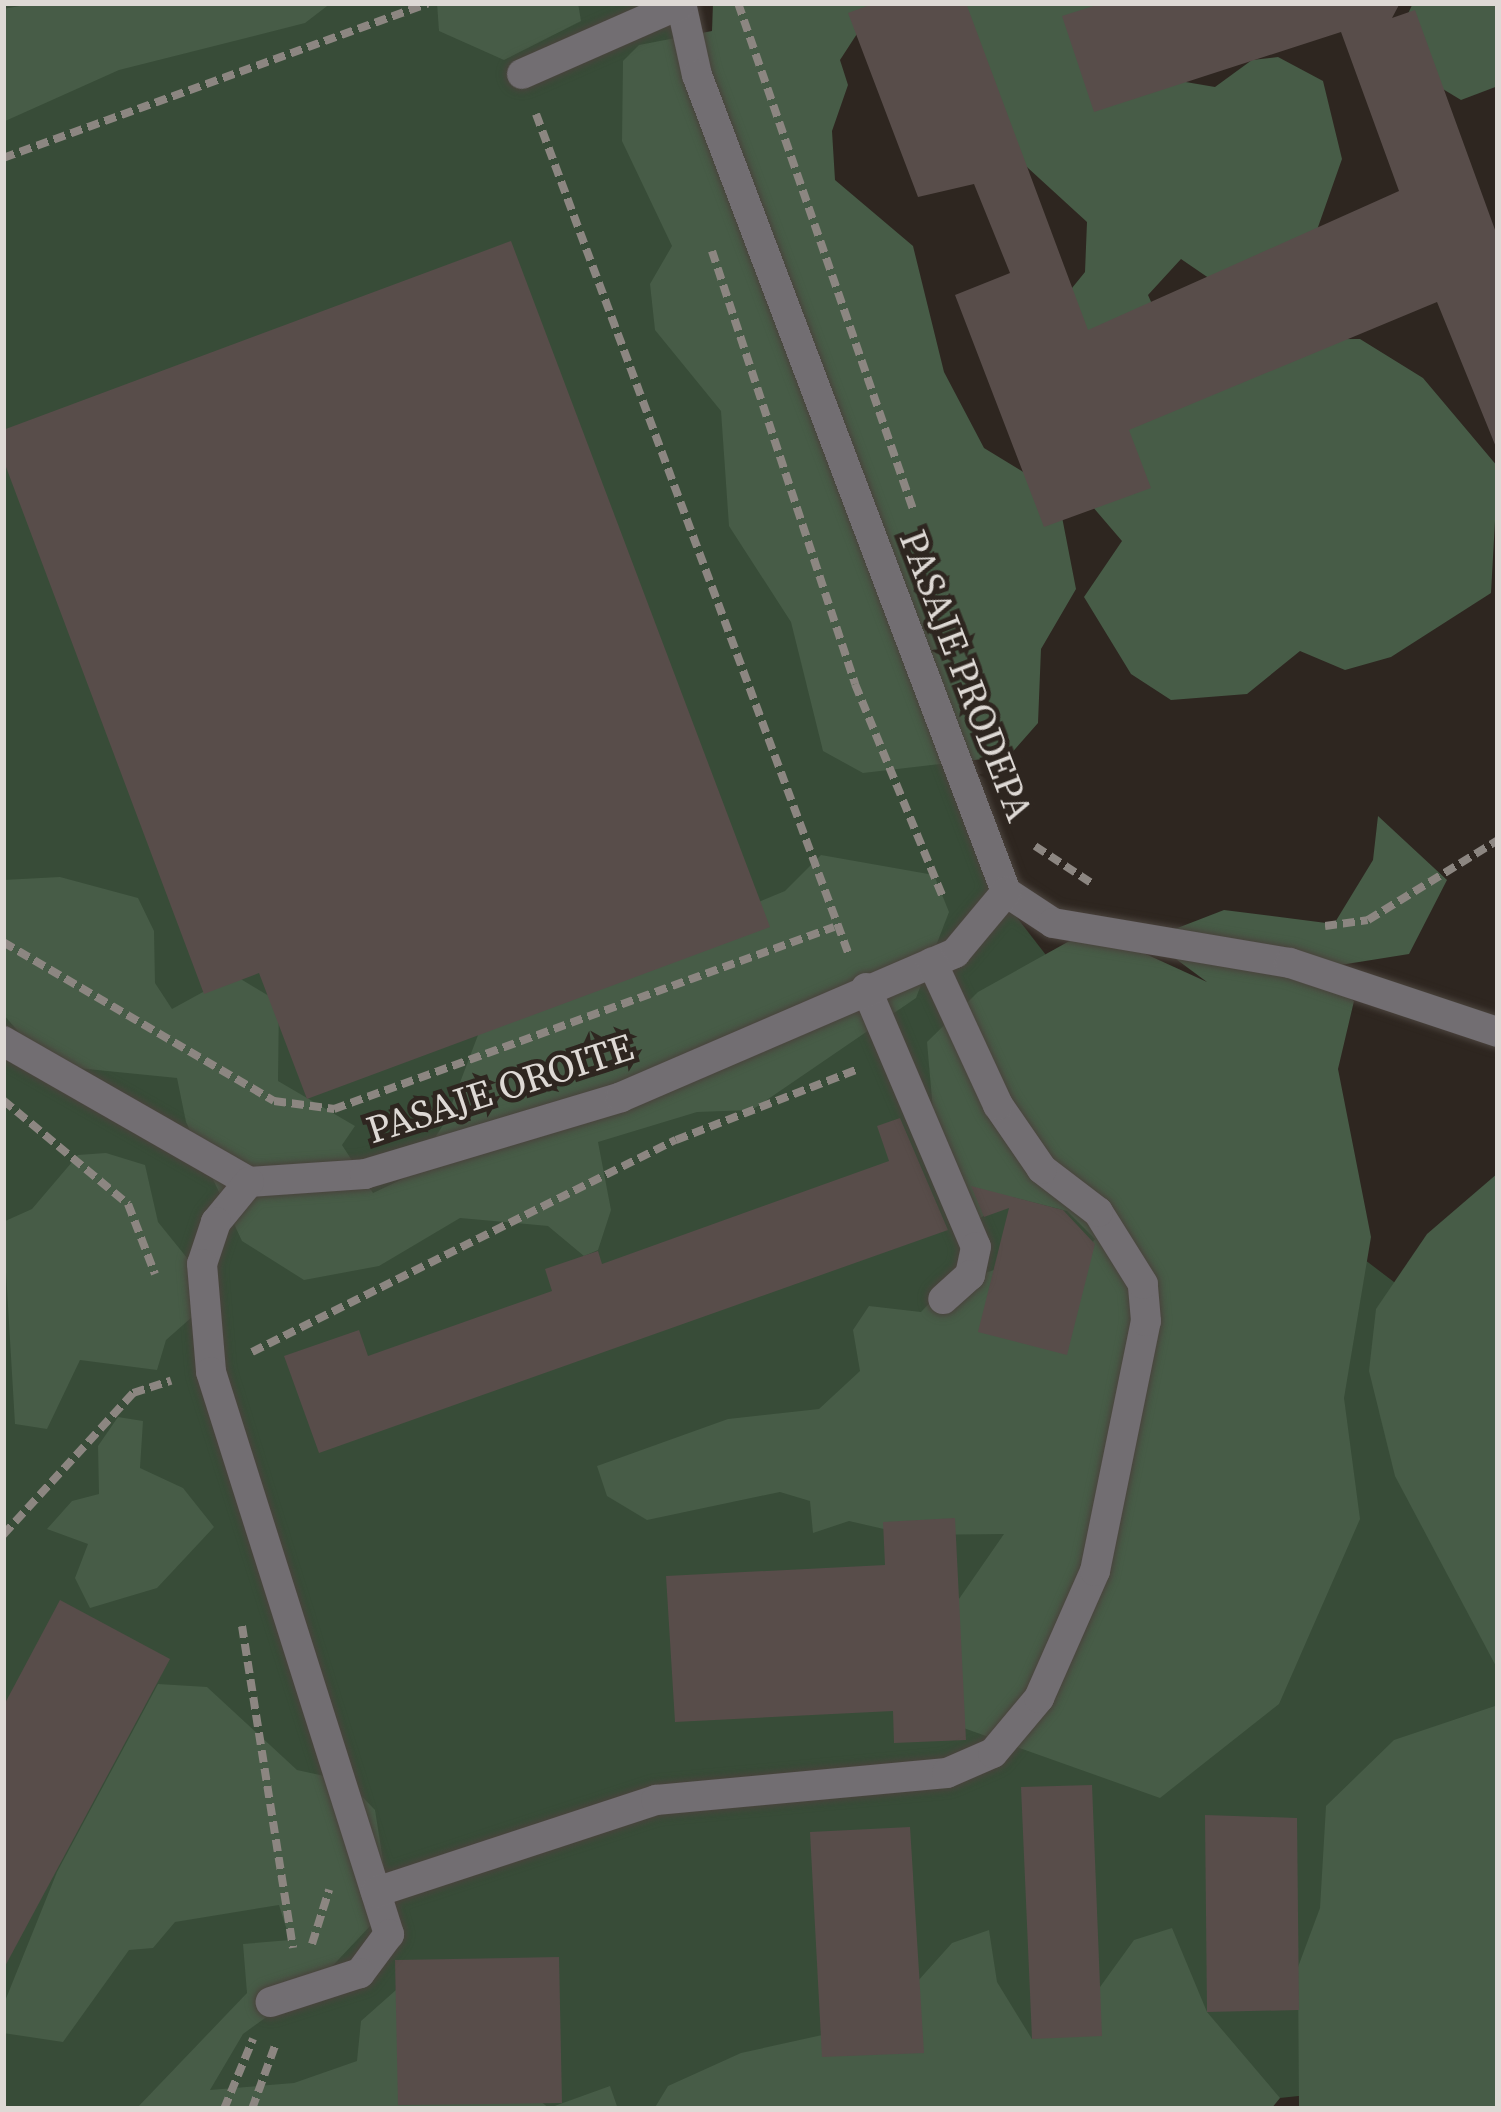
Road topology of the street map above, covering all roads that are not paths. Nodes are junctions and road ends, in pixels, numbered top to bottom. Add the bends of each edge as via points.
1 (681, 4) edge
2 (522, 74) road end
3 (1006, 892) junction
4 (944, 957) junction
5 (866, 988) junction
6 (1498, 1032) edge
7 (3, 1041) edge
8 (249, 1182) junction
9 (944, 1299) dead end
10 (376, 1892) junction
11 (272, 2002) road end

1 - 2 lane
1 - 3 lane, PASAJE PRODEPA via 697,75
3 - 4 lane, PASAJE OROITE
3 - 6 lane via 1053,923 1290,963
4 - 5 lane, PASAJE OROITE
4 - 10 lane via 998,1105 1042,1169 1099,1212 1143,1284 1146,1321 1095,1570 1039,1698 993,1753 947,1773 656,1800
5 - 8 lane, PASAJE OROITE via 621,1097 365,1174
5 - 9 lane via 976,1247 970,1275
7 - 8 lane
8 - 10 lane via 216,1222 202,1264 211,1372
10 - 11 lane via 384,1951 360,1972

